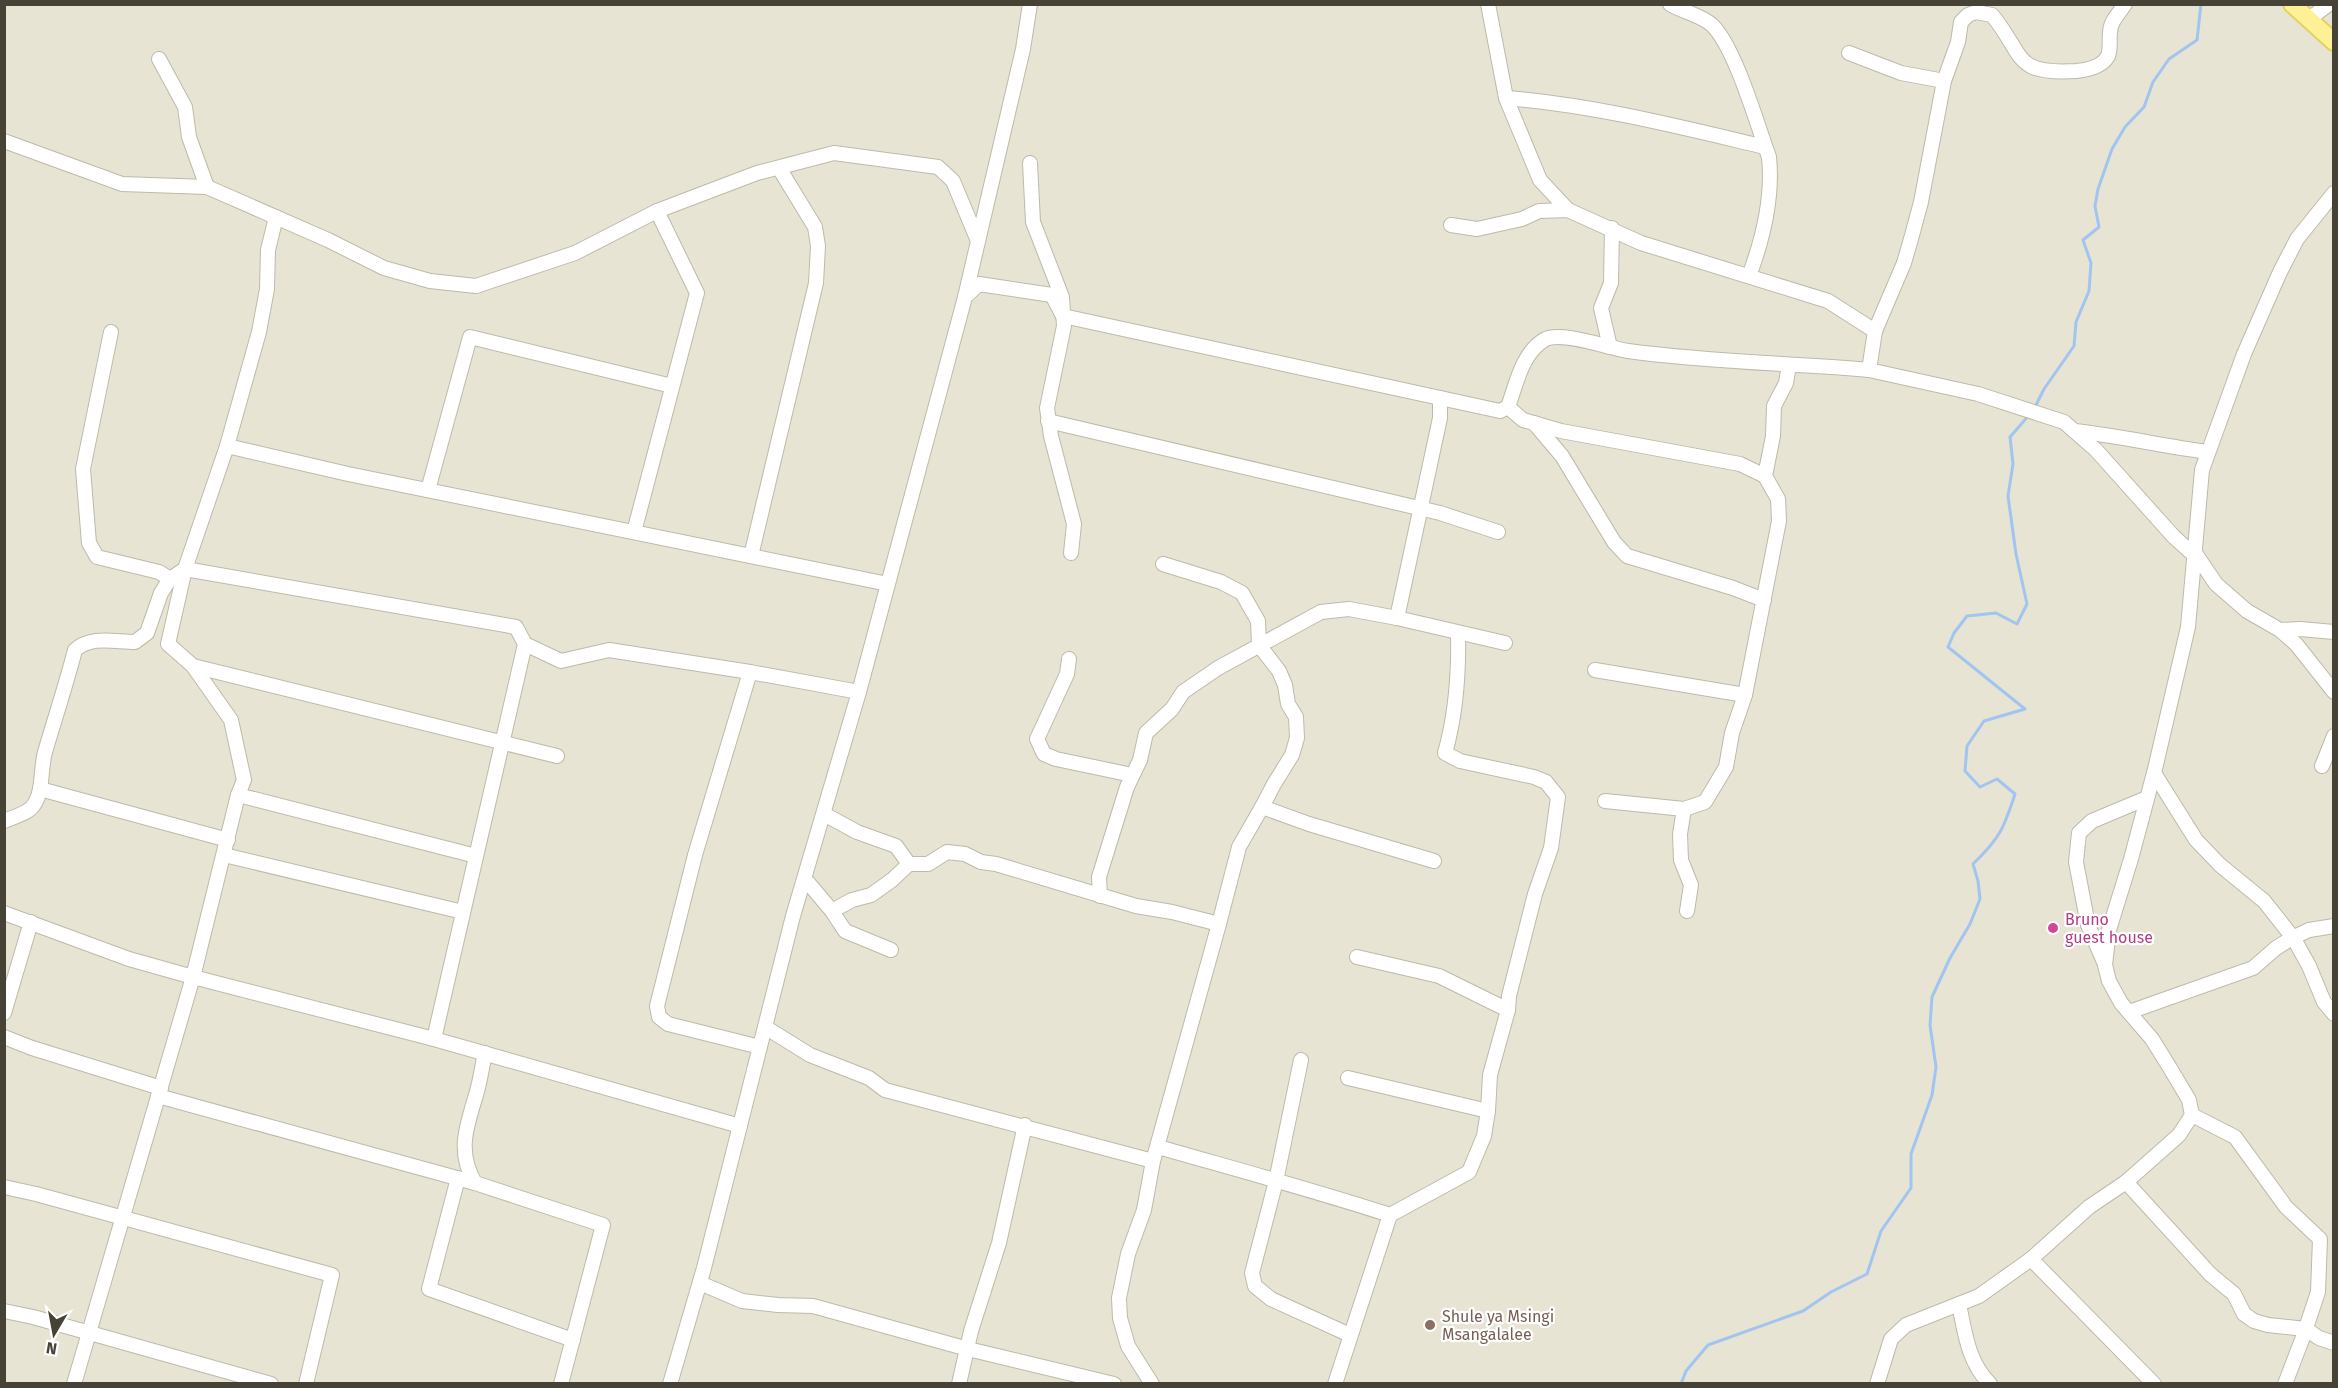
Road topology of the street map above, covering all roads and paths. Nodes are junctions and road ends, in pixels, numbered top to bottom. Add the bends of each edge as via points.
1 (1030, 4) edge
2 (1488, 4) edge
3 (1670, 4) edge
4 (2125, 4) edge
5 (2292, 4) edge
6 (2329, 4) edge
7 (2309, 20) junction
8 (2334, 42) edge
9 (1849, 53) dead end
10 (159, 59) dead end
11 (1944, 81) junction
12 (1506, 98) junction
13 (4, 141) edge
14 (1765, 147) junction
15 (1030, 163) dead end
16 (779, 168) junction
17 (207, 187) junction
18 (2334, 193) edge
19 (1568, 210) junction
20 (657, 211) junction
21 (276, 217) junction
22 (1451, 225) dead end
23 (1612, 228) junction
24 (978, 241) junction
25 (1749, 276) junction
26 (964, 297) junction
27 (1063, 316) junction
28 (1875, 331) junction
29 (111, 332) dead end
30 (1610, 347) junction
31 (1789, 365) junction
32 (1869, 370) junction
33 (672, 386) junction
34 (1440, 398) junction
35 (1508, 407) junction
36 (1048, 421) junction
37 (1534, 423) junction
38 (2075, 431) junction
39 (227, 446) junction
40 (2208, 452) junction
41 (1765, 476) junction
42 (428, 490) junction
43 (1422, 509) junction
44 (634, 532) junction
45 (1498, 532) dead end
46 (2193, 552) junction
47 (1071, 553) dead end
48 (751, 556) junction
49 (1163, 564) dead end
50 (185, 569) junction
51 (170, 579) junction
52 (888, 584) junction
53 (1764, 600) junction
54 (1398, 618) junction
55 (2280, 630) junction
56 (2334, 632) edge
57 (1458, 633) junction
58 (1505, 643) dead end
59 (525, 644) junction
60 (1259, 645) junction
61 (1069, 659) dead end
62 (193, 666) junction
63 (1595, 670) dead end
64 (750, 672) junction
65 (859, 692) junction
66 (2334, 692) edge
67 (1745, 695) junction
68 (2334, 736) edge
69 (502, 742) junction
70 (557, 756) dead end
71 (2322, 766) dead end
72 (2154, 773) junction
73 (1132, 775) junction
74 (40, 789) junction
75 (238, 795) junction
76 (2147, 798) junction
77 (1605, 801) dead end
78 (1262, 807) junction
79 (1684, 808) junction
80 (824, 814) junction
81 (4, 821) edge
82 (228, 840) junction
83 (224, 855) junction
84 (476, 856) junction
85 (1434, 861) dead end
86 (909, 864) junction
87 (805, 879) junction
88 (1100, 896) junction
89 (832, 911) junction
90 (1687, 911) dead end
91 (463, 912) junction
92 (4, 913) edge
93 (31, 922) junction
94 (1219, 924) junction
95 (2334, 926) edge
96 (2292, 938) junction
97 (891, 951) dead end
98 (1357, 957) dead end
99 (2104, 965) junction
100 (193, 977) junction
101 (1508, 1010) junction
102 (2129, 1012) junction
103 (4, 1013) edge
104 (2334, 1014) edge
105 (765, 1027) junction
106 (4, 1037) edge
107 (434, 1039) junction
108 (760, 1047) junction
109 (485, 1053) junction
110 (1301, 1060) dead end
111 (1348, 1078) dead end
112 (160, 1092) junction
113 (1488, 1111) junction
114 (2192, 1115) junction
115 (1025, 1125) junction
116 (740, 1126) junction
117 (1158, 1147) junction
118 (1153, 1161) junction
119 (458, 1178) junction
120 (1276, 1181) junction
121 (2126, 1182) junction
122 (475, 1183) junction
123 (4, 1187) edge
124 (1390, 1215) junction
125 (123, 1218) junction
126 (2327, 1241) edge
127 (2031, 1259) junction
128 (700, 1283) junction
129 (1959, 1304) junction
130 (4, 1311) edge
131 (2306, 1329) junction
132 (90, 1332) junction
133 (1350, 1335) junction
134 (573, 1340) junction
135 (2334, 1343) edge
136 (968, 1349) junction
137 (74, 1383) edge
138 (271, 1383) edge
139 (306, 1383) edge
140 (561, 1383) edge
141 (670, 1383) edge
142 (959, 1383) edge
143 (1114, 1383) edge
144 (1152, 1383) edge
145 (1335, 1383) edge
146 (1877, 1383) edge
147 (1990, 1383) edge
148 (2154, 1383) edge
149 (2285, 1383) edge

1 - 24 street
2 - 12 street
3 - 14 street via 1709,23 1719,33 1730,52
4 - 11 street via 2113,21 2108,57 2098,66 2062,72 2045,72 2027,65 1992,15 1968,15 1961,22
5 - 7 main road
6 - 7 street
7 - 8 main road
9 - 11 street via 1901,73
10 - 17 street via 184,107 189,137
11 - 28 street via 1911,240
12 - 14 street via 1630,115
12 - 19 street via 1540,180
13 - 17 street via 122,184
14 - 25 street via 1771,173 1768,202
15 - 27 street via 1033,222 1062,297
16 - 20 street
16 - 24 street via 834,153 938,167 953,181
16 - 48 street via 815,227 819,246 816,283
17 - 21 street
18 - 40 street via 2297,239 2280,272
19 - 22 street via 1539,211 1477,229
19 - 23 street
20 - 21 street via 575,253 477,286 430,281 384,268
20 - 33 street via 697,293
21 - 39 street via 268,250 260,332
23 - 25 street via 1641,243
23 - 30 street via 1611,283 1601,308
24 - 26 street
25 - 28 street via 1828,302
26 - 27 street via 979,284 1052,295
26 - 52 street
27 - 34 street
27 - 36 street
28 - 32 street
29 - 51 street via 83,469 88,543 97,557 159,572
30 - 31 street via 1666,356
30 - 35 street via 1560,337 1545,339 1527,355
31 - 32 street
31 - 41 street via 1786,383 1774,406
32 - 38 street via 1978,393 2064,422
33 - 42 street via 470,337
33 - 44 street
34 - 35 street via 1500,411
34 - 43 street via 1440,418
35 - 37 street via 1523,420
36 - 43 street
36 - 47 street via 1074,524
37 - 41 street via 1740,464
37 - 53 street via 1562,456 1614,542 1627,556
38 - 40 street
38 - 46 street via 2174,537
39 - 42 street
39 - 50 street
40 - 46 street via 2202,470
41 - 53 street via 1779,499 1779,521
42 - 44 street
43 - 45 street
43 - 54 street
44 - 48 street
46 - 55 street via 2216,584 2247,610
46 - 72 street via 2188,627
48 - 52 street
49 - 60 street via 1221,582 1242,593 1258,621
50 - 51 street
50 - 59 street via 516,627
50 - 62 street via 168,644
51 - 74 street via 160,593 147,633 135,642 91,641 75,650 44,755
52 - 65 street
53 - 67 street
54 - 57 street
54 - 60 street via 1349,609 1321,612
55 - 56 street
55 - 66 street via 2307,656
57 - 58 street
57 - 101 street via 1459,670 1445,753 1534,777 1546,782 1558,797 1551,848 1532,906
59 - 64 street via 561,661 609,650
59 - 69 street
60 - 73 street via 1183,692 1172,709 1146,733
60 - 78 street via 1285,685 1288,704 1296,717 1297,738 1292,755
61 - 73 street via 1067,674 1037,739 1044,754
62 - 69 street
62 - 75 street via 231,720 244,780
63 - 67 street
64 - 65 street
64 - 108 street via 695,855 657,1006 659,1017 668,1024
65 - 80 street
67 - 79 street via 1719,781 1705,802
68 - 71 street
69 - 70 street
69 - 84 street
72 - 76 street
72 - 96 street via 2196,840 2264,902
73 - 88 street via 1099,877
74 - 81 street via 34,805
74 - 82 street
75 - 82 street
75 - 84 street
76 - 99 street via 2109,930
76 - 99 street via 2092,821 2079,833 2078,873 2088,925
77 - 79 street
78 - 85 street
78 - 94 street via 1239,847
79 - 90 street via 1681,860 1691,885
80 - 86 street via 857,832 896,846
80 - 87 street
82 - 83 street
83 - 91 street
83 - 100 street
84 - 91 street
86 - 88 street via 928,864 947,852 965,854
86 - 89 street via 871,895
87 - 89 street
87 - 105 street
88 - 94 street
89 - 97 street via 845,931
91 - 107 street
92 - 93 street
93 - 100 street via 129,959
93 - 103 street
94 - 117 street
95 - 96 street via 2309,930
96 - 102 street via 2253,968
96 - 104 street
98 - 101 street via 1439,976
99 - 102 street via 2109,981
100 - 107 street
100 - 112 street
101 - 113 street via 1490,1075
102 - 114 street via 2170,1068 2189,1100
105 - 108 street
105 - 115 street via 810,1054 869,1078 885,1090
106 - 112 street
107 - 109 street
108 - 116 street
109 - 116 street
109 - 122 street via 467,1119 464,1152
110 - 120 street
111 - 113 street
112 - 119 street
112 - 125 street
113 - 124 street via 1484,1136 1469,1172
114 - 121 street via 2179,1135
114 - 126 street via 2235,1137 2286,1207
115 - 118 street
115 - 136 street via 999,1243
116 - 128 street
117 - 118 street
117 - 120 street
118 - 144 street via 1144,1210 1123,1274 1118,1308 1128,1346
119 - 122 street
119 - 134 street via 429,1289
120 - 124 street
120 - 133 street via 1252,1273 1256,1286 1271,1299
121 - 127 street via 2089,1207
121 - 131 street via 2210,1275 2234,1294 2244,1314 2268,1325
122 - 134 street via 603,1225
123 - 125 street
124 - 133 street
125 - 132 street
125 - 139 street via 333,1275
126 - 131 street via 2318,1292
127 - 129 street via 1979,1296
127 - 148 street
128 - 136 street via 742,1301 813,1306
128 - 141 street
129 - 146 street via 1906,1326 1891,1339
129 - 147 street via 1968,1350
130 - 132 street
131 - 135 street
131 - 149 street
132 - 137 street
132 - 138 street
133 - 145 street
134 - 140 street
136 - 142 street
136 - 143 street

